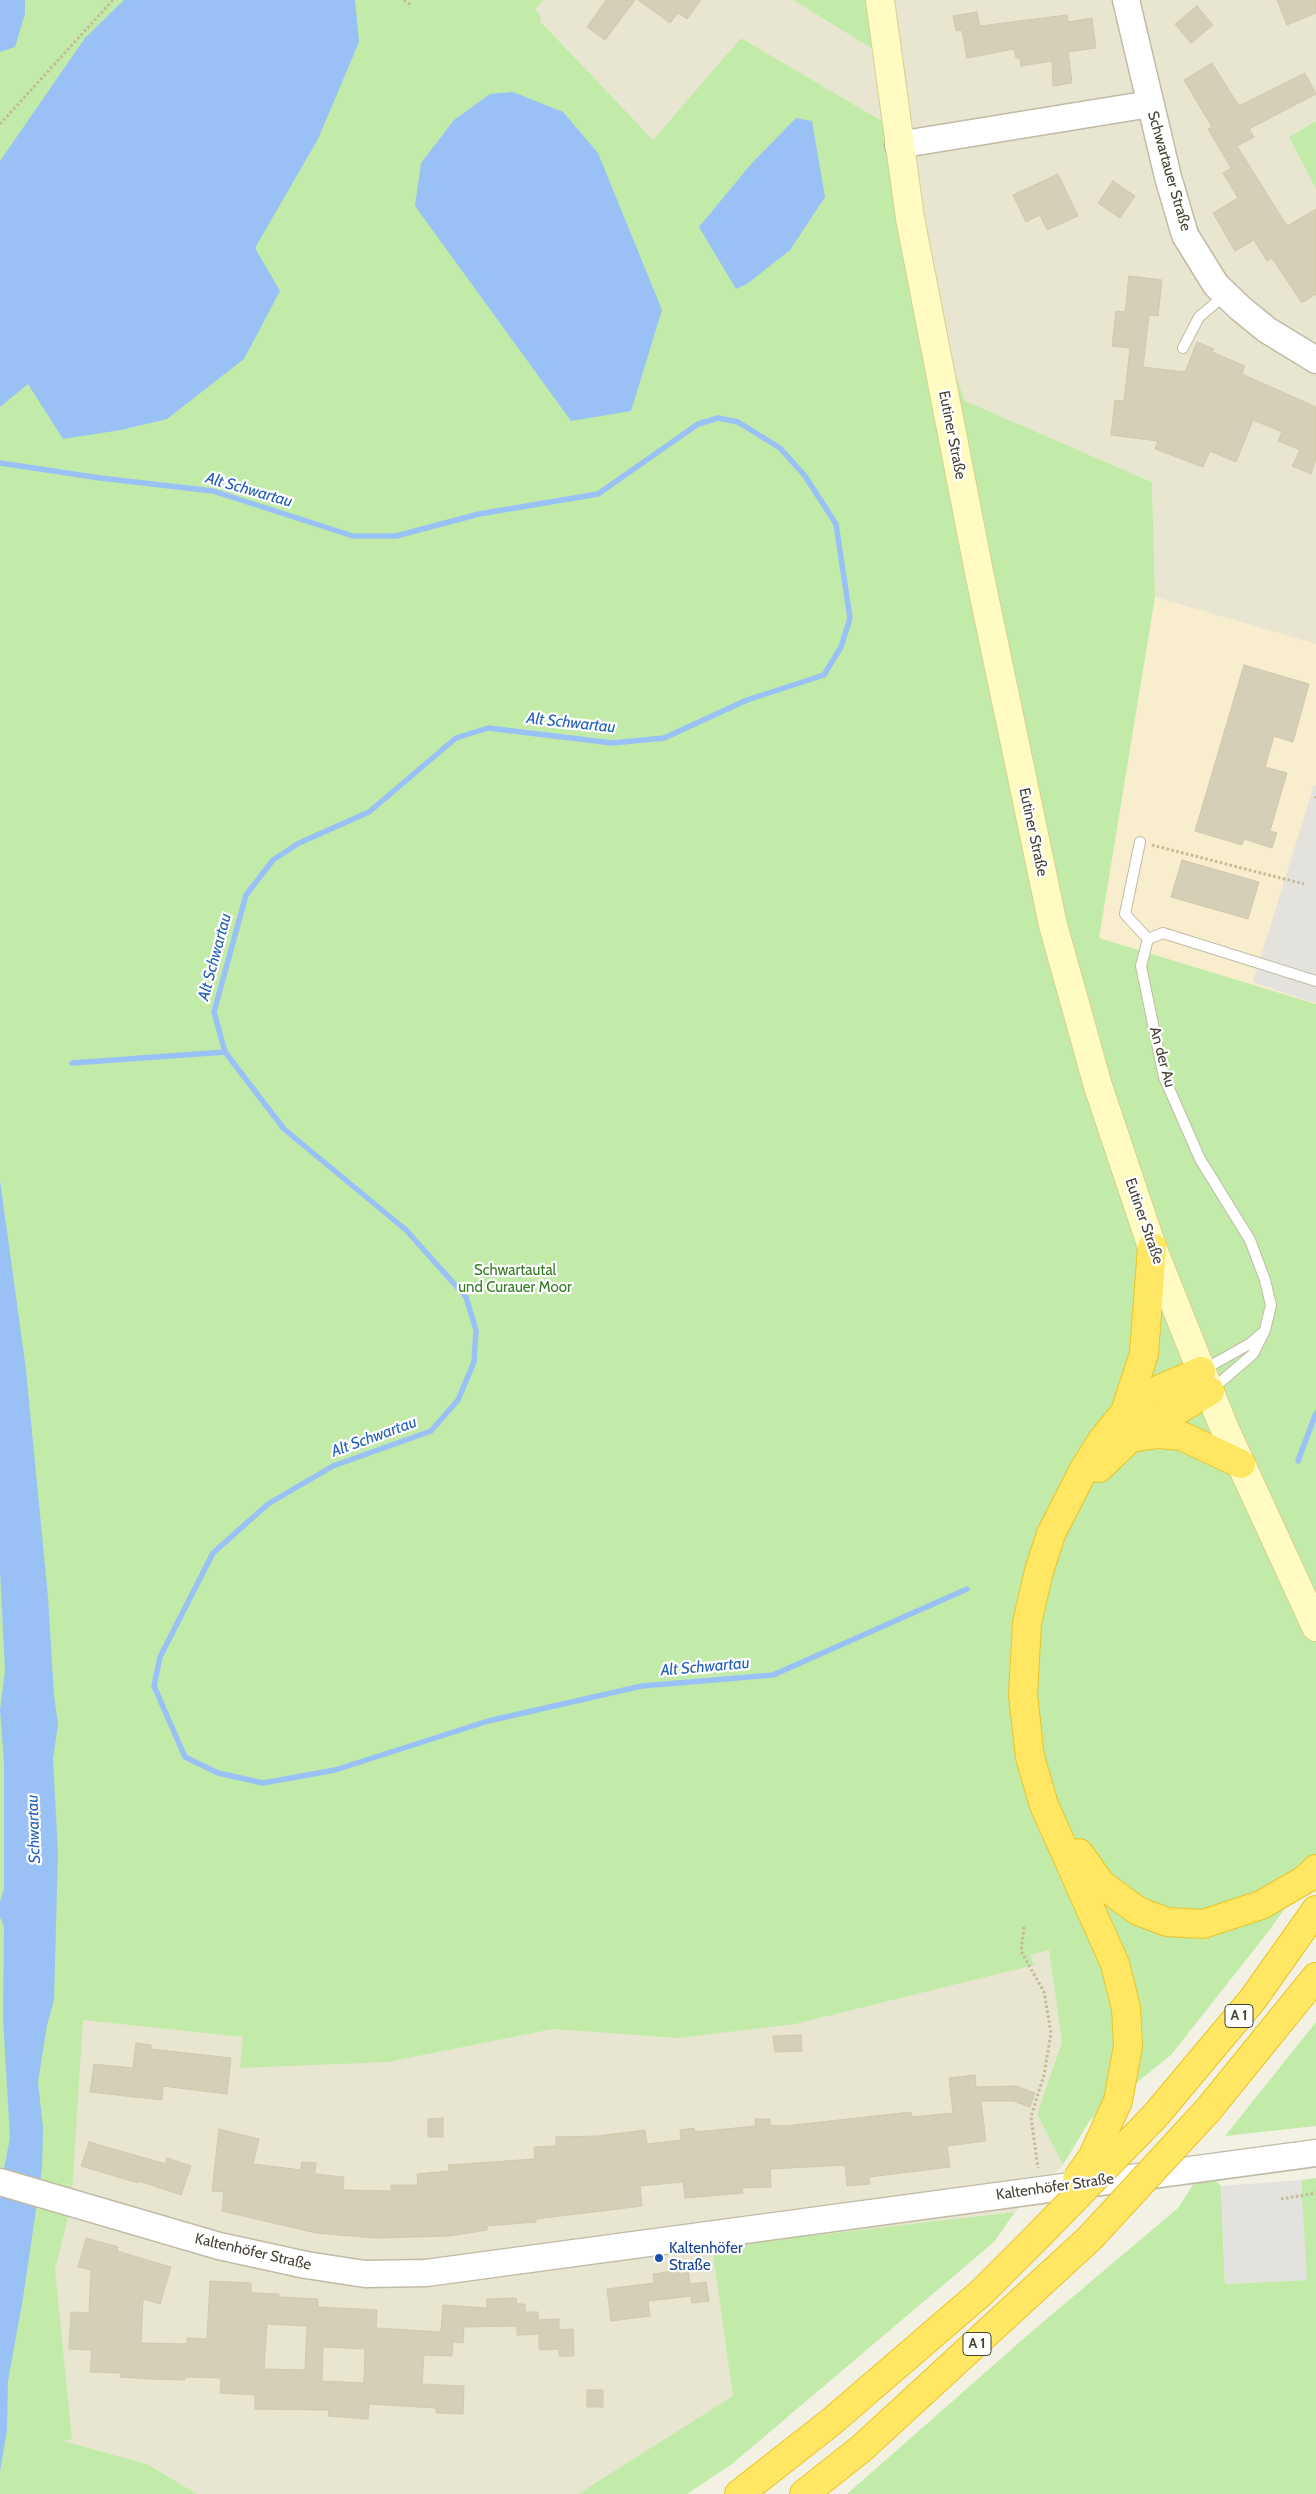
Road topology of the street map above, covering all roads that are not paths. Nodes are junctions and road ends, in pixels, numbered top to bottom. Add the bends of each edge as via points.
1 (880, 0) edge
2 (1126, 0) edge
3 (1150, 104) junction
4 (898, 145) junction
5 (1225, 294) junction
6 (1183, 348) dead end
7 (1316, 360) edge
8 (1140, 842) road end
9 (1148, 939) junction
10 (1316, 981) edge
11 (1152, 1247) junction
12 (1265, 1330) junction
13 (1205, 1381) junction
14 (1127, 1425) junction
15 (1240, 1464) junction
16 (1316, 1627) edge
17 (1316, 1869) edge
18 (1316, 1910) edge
19 (1316, 1977) edge
20 (1316, 2153) edge
21 (0, 2182) edge
22 (1038, 2236) junction
23 (739, 2494) edge
24 (804, 2494) edge

1 - 4 main road, Eutiner Straße
2 - 3 street, Schwartauer Straße
3 - 4 street, Schwartauer Straße
3 - 5 street, Schwartauer Straße via 1185,235
4 - 11 main road, Eutiner Straße via 979,572 1053,925 1098,1086
5 - 6 lane via 1198,318
5 - 7 street, Schwartauer Straße via 1267,330
8 - 9 lane via 1125,914
9 - 10 lane via 1163,933
9 - 12 lane, An der Au via 1141,966 1164,1077 1200,1159 1250,1240 1271,1305
11 - 13 main road, Eutiner Straße
11 - 14 highway via 1144,1354
12 - 13 lane
12 - 13 lane, An der Au via 1253,1354
13 - 14 highway via 1149,1394
13 - 15 main road, Eutiner Straße
14 - 15 highway via 1159,1434 1182,1436
14 - 17 highway via 1110,1456 1092,1477 1061,1543 1048,1578 1041,1615 1035,1703 1045,1772 1058,1813 1081,1858 1101,1884 1138,1911 1167,1922 1203,1924 1262,1905 1306,1879
14 - 22 highway, bridge via 1103,1439 1051,1534 1028,1623 1023,1695 1030,1757 1044,1805 1115,1964 1126,2008 1128,2046 1118,2101 1093,2156
15 - 16 main road, Eutiner Straße
18 - 22 highway, A 1, bridge via 1253,1999 1155,2116
19 - 24 highway, A 1, bridge via 1208,2110 1090,2238 862,2448
20 - 21 street, Kaltenhöfer Straße via 446,2270 365,2274 306,2266 219,2246
22 - 23 highway, A 1 via 982,2292 831,2422

